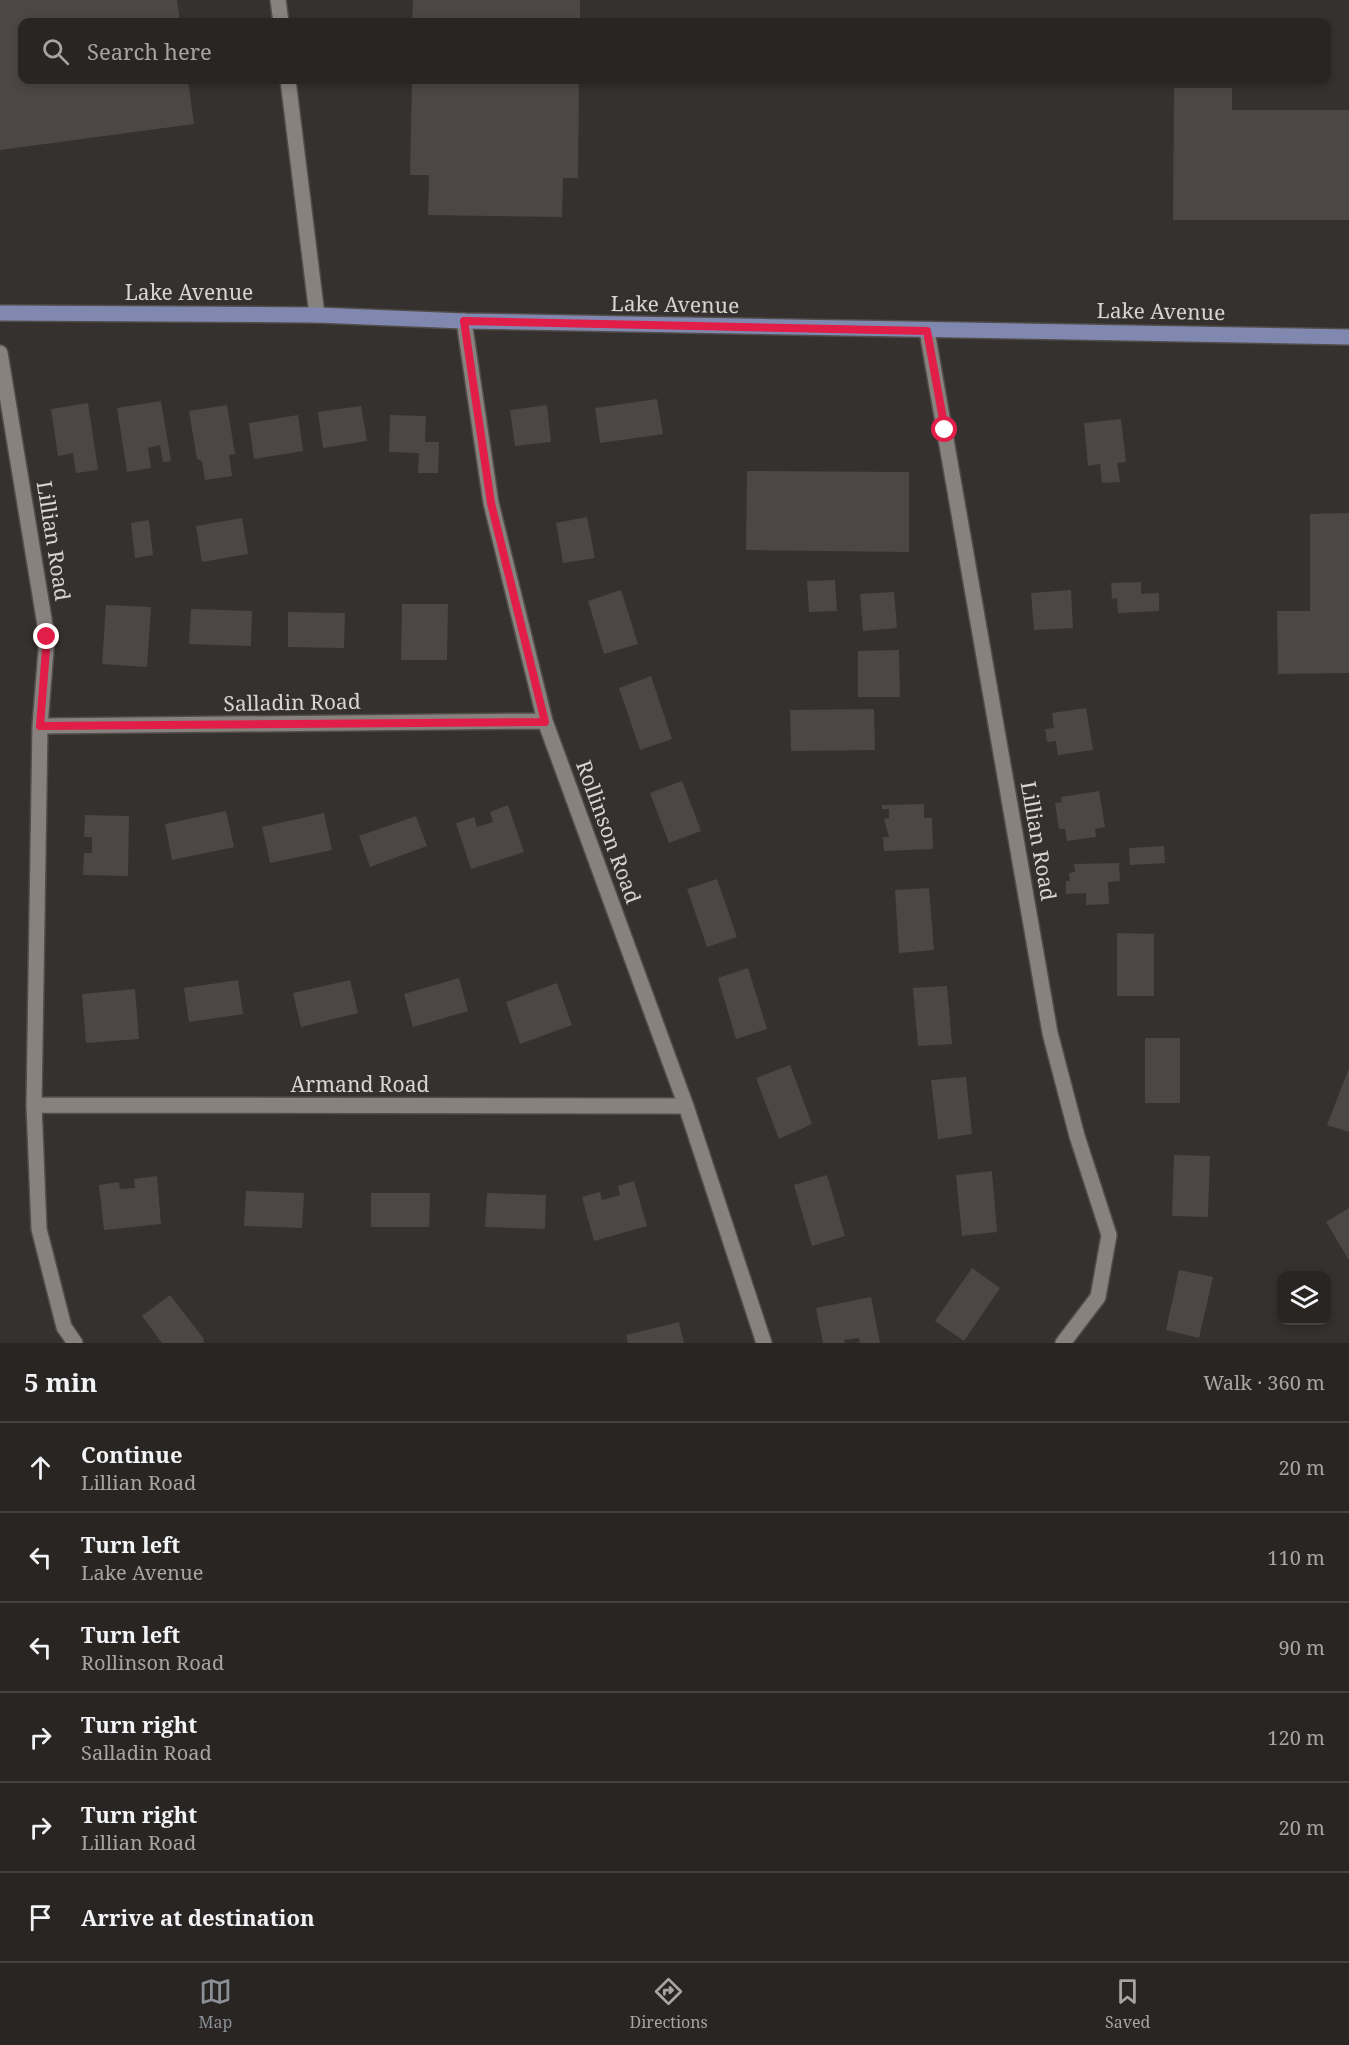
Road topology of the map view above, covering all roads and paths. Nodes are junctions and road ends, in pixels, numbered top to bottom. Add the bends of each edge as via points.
1 (278, 0) edge
2 (280, 18) edge
3 (288, 84) edge
4 (0, 312) edge
5 (317, 315) junction
6 (464, 321) junction
7 (927, 331) junction
8 (1349, 337) edge
9 (0, 353) edge
10 (545, 722) junction
11 (40, 726) junction
12 (33, 1105) junction
13 (686, 1106) junction
14 (75, 1343) edge
15 (764, 1343) edge
16 (1064, 1343) edge

1 - 2 street
3 - 5 street
4 - 5 main road, Lake Avenue
5 - 6 main road, Lake Avenue
6 - 7 main road, Lake Avenue
6 - 10 street, Rollinson Road via 491,503
7 - 8 main road, Lake Avenue
7 - 16 street, Lillian Road via 1050,1033 1109,1235 1098,1297
9 - 11 street, Lillian Road via 47,637
10 - 11 street, Salladin Road
10 - 13 street, Rollinson Road
11 - 12 street, Lillian Road
12 - 13 street, Armand Road
12 - 14 street, Lillian Road via 39,1229 64,1327
13 - 15 street, Rollinson Road

